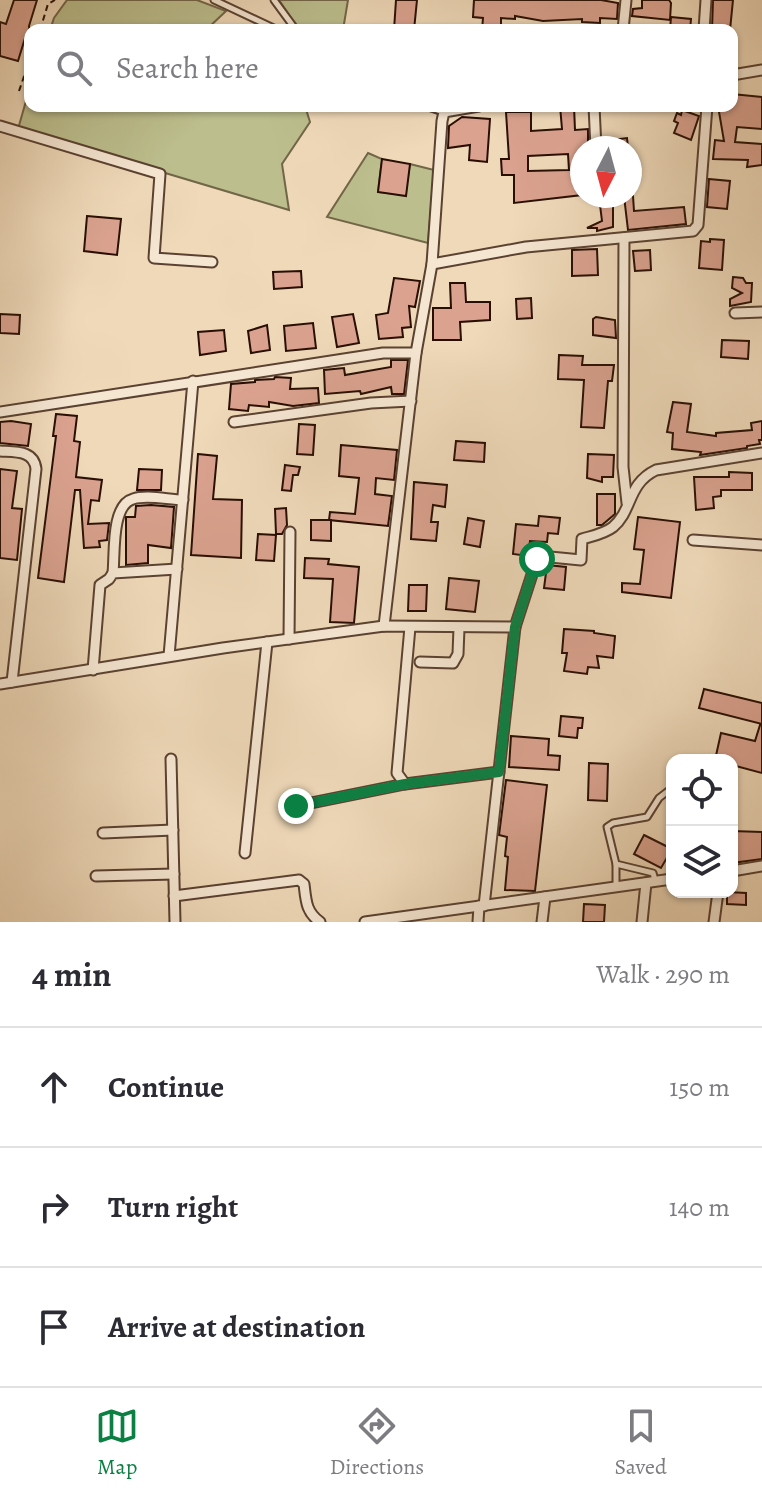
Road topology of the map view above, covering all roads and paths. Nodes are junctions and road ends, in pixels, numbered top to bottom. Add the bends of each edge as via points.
1 (55, 0) edge
2 (214, 0) edge
3 (274, 0) edge
4 (626, 0) edge
5 (706, 0) edge
6 (42, 24) edge
7 (265, 24) edge
8 (292, 24) edge
9 (624, 24) edge
10 (704, 24) edge
11 (762, 70) edge
12 (738, 74) edge
13 (24, 76) edge
14 (19, 91) dead end
15 (444, 112) edge
16 (594, 112) edge
17 (707, 112) edge
18 (0, 126) edge
19 (595, 136) edge
20 (624, 238) junction
21 (212, 262) dead end
22 (432, 264) junction
23 (762, 312) edge
24 (735, 313) dead end
25 (416, 353) junction
26 (193, 381) junction
27 (411, 401) junction
28 (0, 412) edge
29 (234, 422) dead end
30 (0, 451) edge
31 (762, 453) edge
32 (183, 500) junction
33 (627, 503) junction
34 (290, 532) dead end
35 (693, 540) dead end
36 (762, 545) edge
37 (177, 569) junction
38 (113, 573) junction
39 (384, 626) junction
40 (410, 627) junction
41 (515, 627) junction
42 (459, 628) junction
43 (289, 639) junction
44 (267, 642) junction
45 (169, 656) junction
46 (420, 662) dead end
47 (93, 670) junction
48 (12, 682) junction
49 (0, 684) edge
50 (171, 759) dead end
51 (499, 772) junction
52 (405, 784) junction
53 (666, 793) edge
54 (296, 806) dead end
55 (173, 830) junction
56 (103, 833) dead end
57 (245, 853) dead end
58 (616, 864) junction
59 (762, 866) edge
60 (738, 870) edge
61 (174, 874) junction
62 (96, 876) dead end
63 (666, 880) edge
64 (651, 882) junction
65 (617, 887) junction
66 (174, 896) junction
67 (545, 897) junction
68 (717, 898) edge
69 (481, 906) junction
70 (175, 922) edge
71 (320, 922) edge
72 (365, 922) edge
73 (478, 922) edge
74 (542, 922) edge
75 (642, 922) edge
76 (714, 922) edge

1 - 6 path via 48,4
2 - 7 lane
3 - 8 lane
4 - 9 street
5 - 10 street
11 - 12 street
13 - 14 path
15 - 22 street
16 - 19 street
17 - 20 street via 698,225 686,233
18 - 21 street via 160,174 154,258
20 - 22 street via 526,247
20 - 33 street
22 - 25 street
23 - 24 street
25 - 26 street via 383,353
25 - 27 street
26 - 28 street
26 - 32 street
27 - 29 street
27 - 39 street
30 - 48 street via 27,454 36,462
31 - 33 street via 656,470 644,475
32 - 37 street
32 - 38 street via 126,502 117,518
33 - 41 street via 612,527 582,539 581,560 537,559
34 - 43 street
35 - 36 street
37 - 38 street
37 - 45 street
38 - 47 street via 97,591
39 - 40 street
39 - 43 street
40 - 42 street
40 - 52 street via 397,773
41 - 42 street
41 - 51 street
42 - 46 street via 453,663
43 - 44 street
44 - 45 street
44 - 57 street
45 - 47 street
47 - 48 street
48 - 49 street
50 - 55 street
51 - 52 street
51 - 69 street
52 - 54 street
53 - 58 lane via 647,817 607,827
55 - 56 street
55 - 61 street
58 - 64 lane via 653,873
58 - 65 lane
59 - 60 street
61 - 62 street
61 - 66 street
63 - 64 street
64 - 65 street
64 - 75 street
65 - 67 street
66 - 70 street
66 - 71 street via 299,880 307,907
67 - 69 street
67 - 74 street
68 - 76 street
69 - 72 street
69 - 73 street

